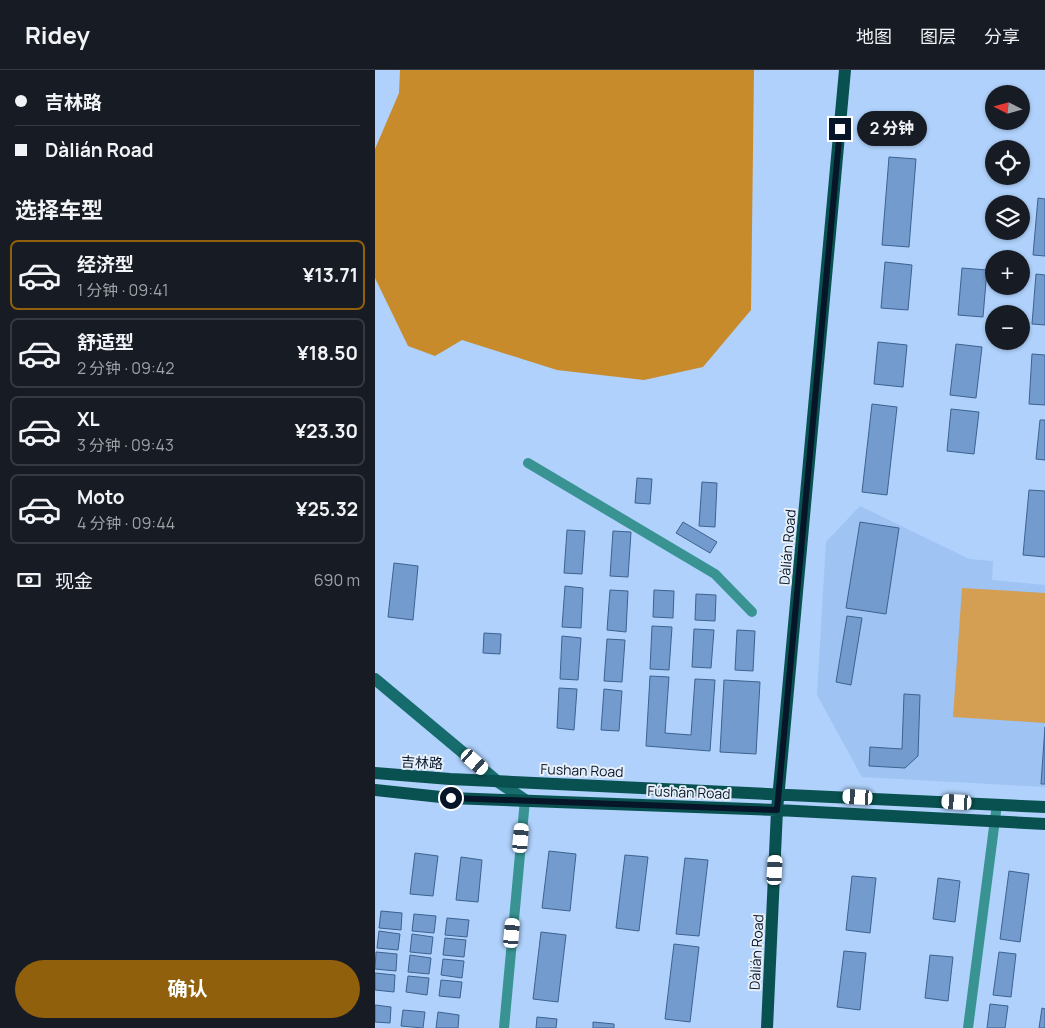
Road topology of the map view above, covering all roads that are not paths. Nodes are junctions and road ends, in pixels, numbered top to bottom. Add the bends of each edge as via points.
1 (845, 70) edge
2 (528, 463) dead end
3 (752, 612) dead end
4 (375, 679) edge
5 (375, 773) edge
6 (497, 781) junction
7 (375, 790) edge
8 (779, 793) junction
9 (525, 800) junction
10 (997, 804) junction
11 (1045, 807) edge
12 (777, 810) junction
13 (994, 820) junction
14 (1045, 824) edge
15 (504, 1028) edge
16 (767, 1028) edge
17 (968, 1028) edge

1 - 8 main road, Dàlián Road
2 - 3 street via 715,574
4 - 6 main road
5 - 6 main road, 吉林路
6 - 8 main road, Fushan Road
6 - 9 main road
7 - 9 main road via 451,798
8 - 10 main road, Fushan Road
8 - 12 main road, Dàlián Road
9 - 12 main road, Fúshān Road
9 - 15 street
10 - 11 main road, Fushan Road
10 - 13 street
12 - 13 main road, Fúshān Road
12 - 16 main road, Dàlián Road
13 - 14 main road, Fúshān Road
13 - 17 street

